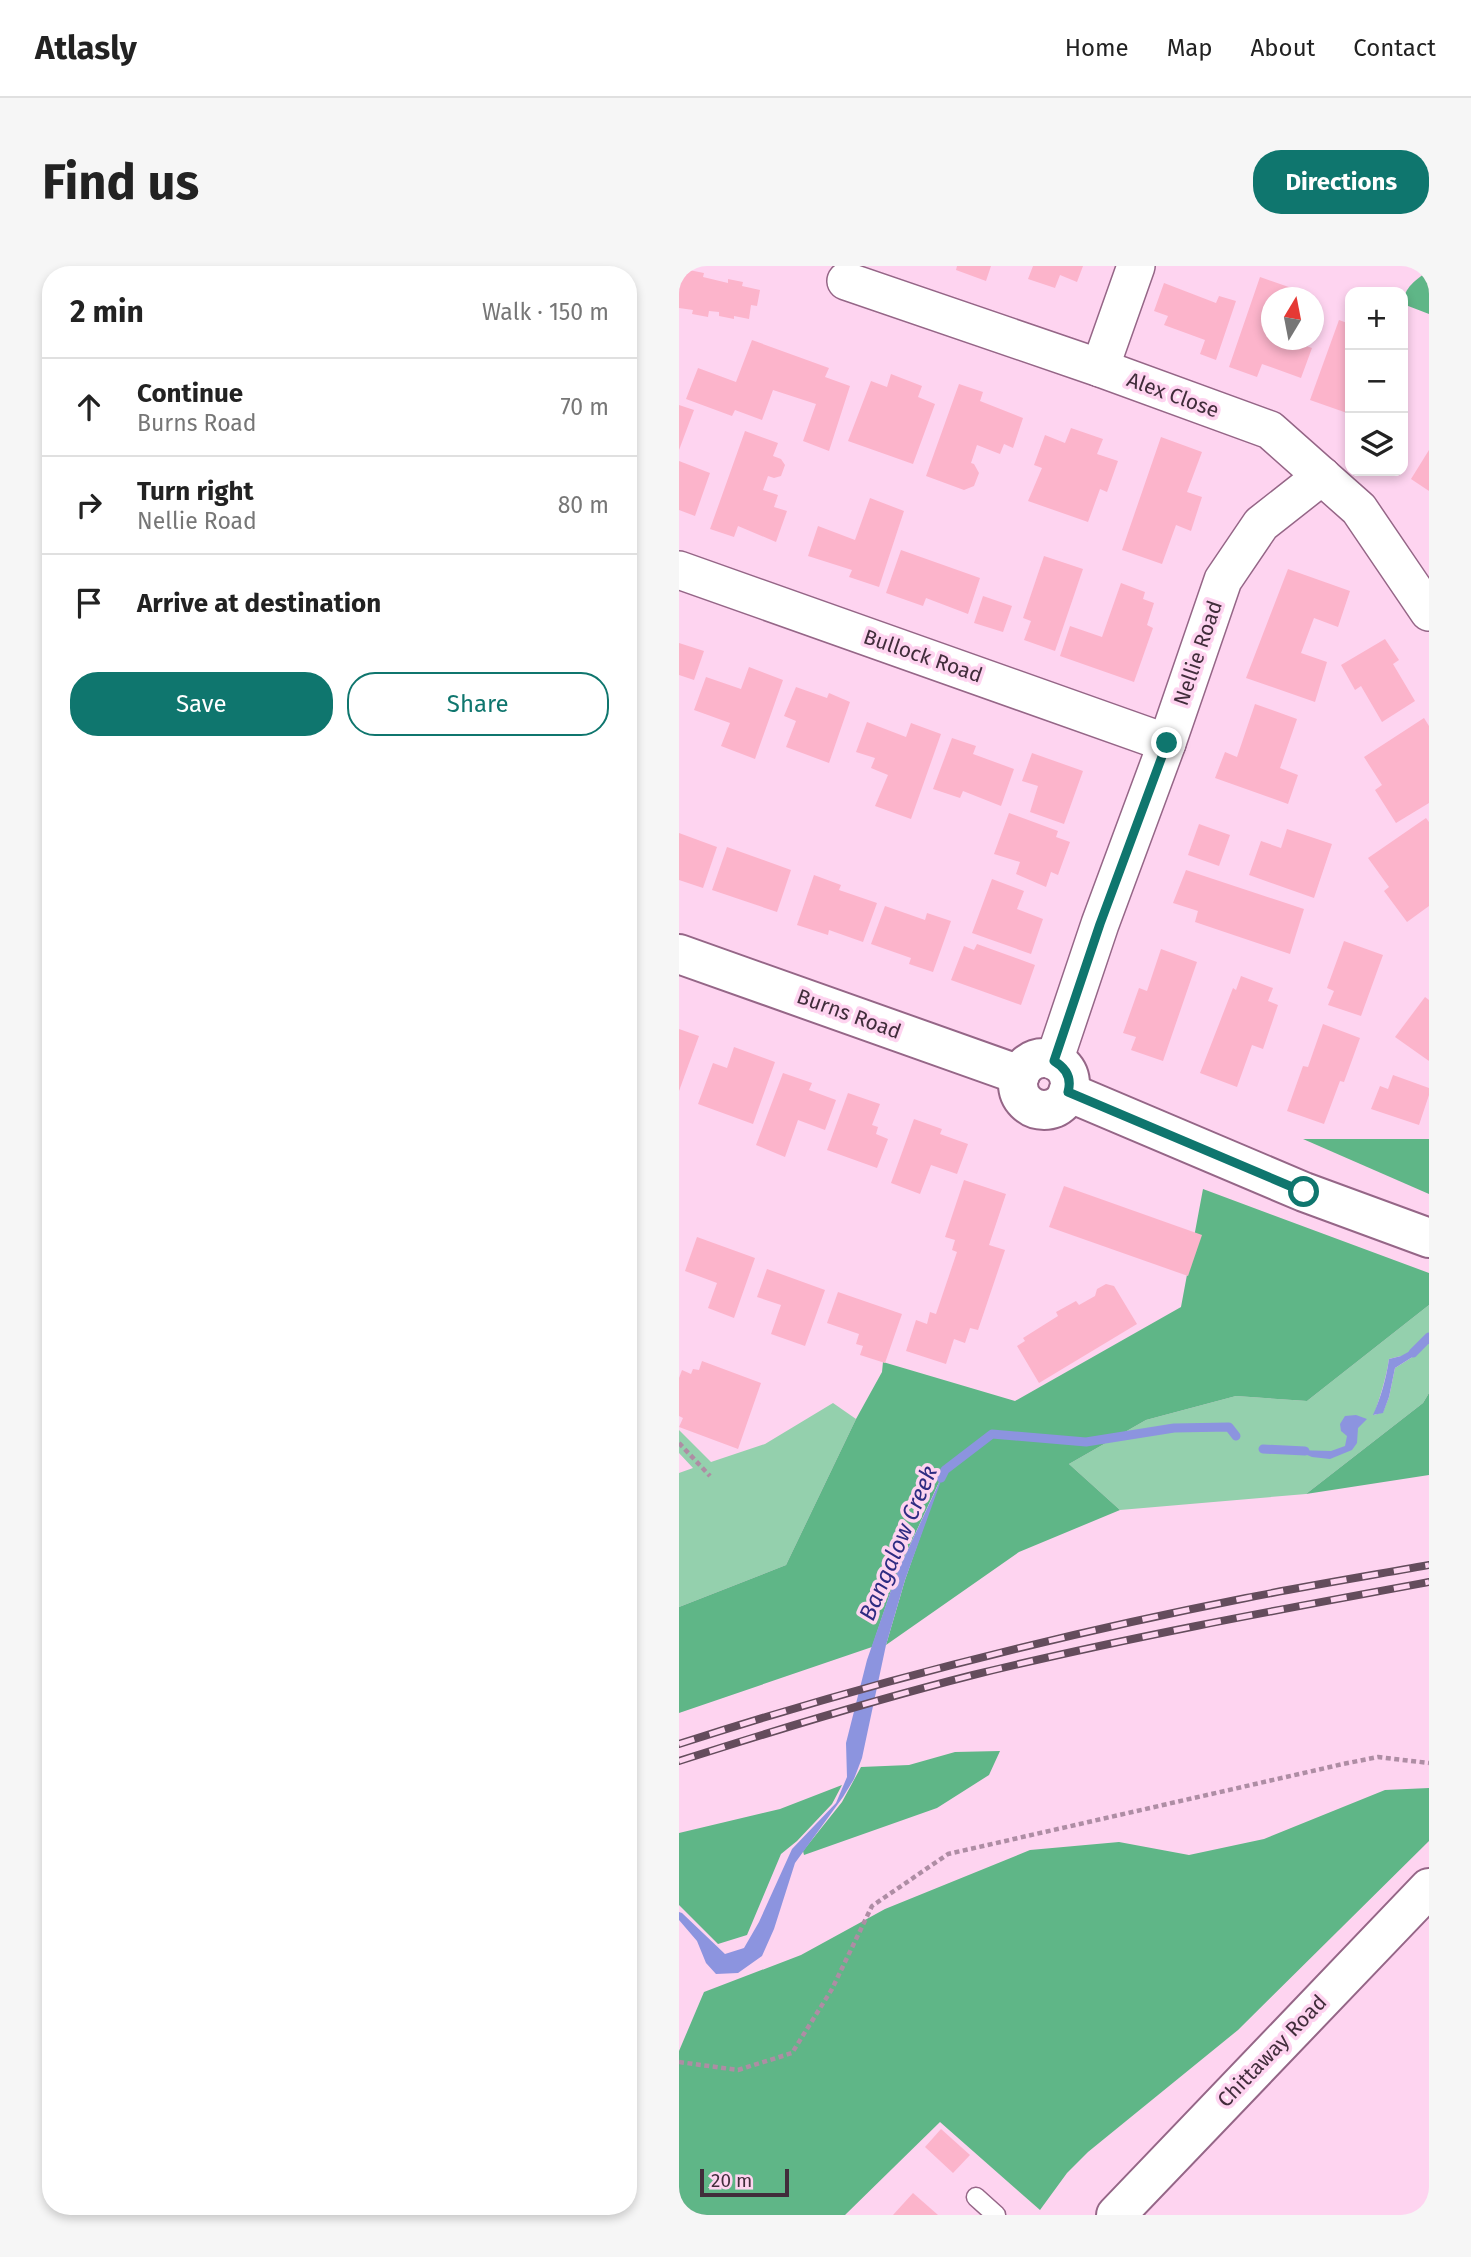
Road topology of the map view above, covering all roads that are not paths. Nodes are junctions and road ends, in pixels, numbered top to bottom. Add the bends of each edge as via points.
1 (1136, 266) edge
2 (846, 281) dead end
3 (1100, 368) junction
4 (1322, 476) junction
5 (679, 570) edge
6 (1429, 612) edge
7 (1167, 743) junction
8 (679, 954) edge
9 (1047, 1076) junction
10 (1423, 1236) edge
11 (1429, 1888) edge
12 (976, 2197) dead end
13 (996, 2215) edge
14 (1116, 2215) edge

1 - 3 street
2 - 3 street, Alex Close
3 - 4 street, Alex Close via 1270,430
4 - 6 street, Alex Close via 1359,509
4 - 7 street, Nellie Road via 1261,524 1223,580
5 - 7 street, Bullock Road
7 - 9 street, Nellie Road
8 - 9 street, Burns Road
9 - 10 street, Burns Road via 1304,1192
11 - 14 street, Chittaway Road
12 - 13 lane

